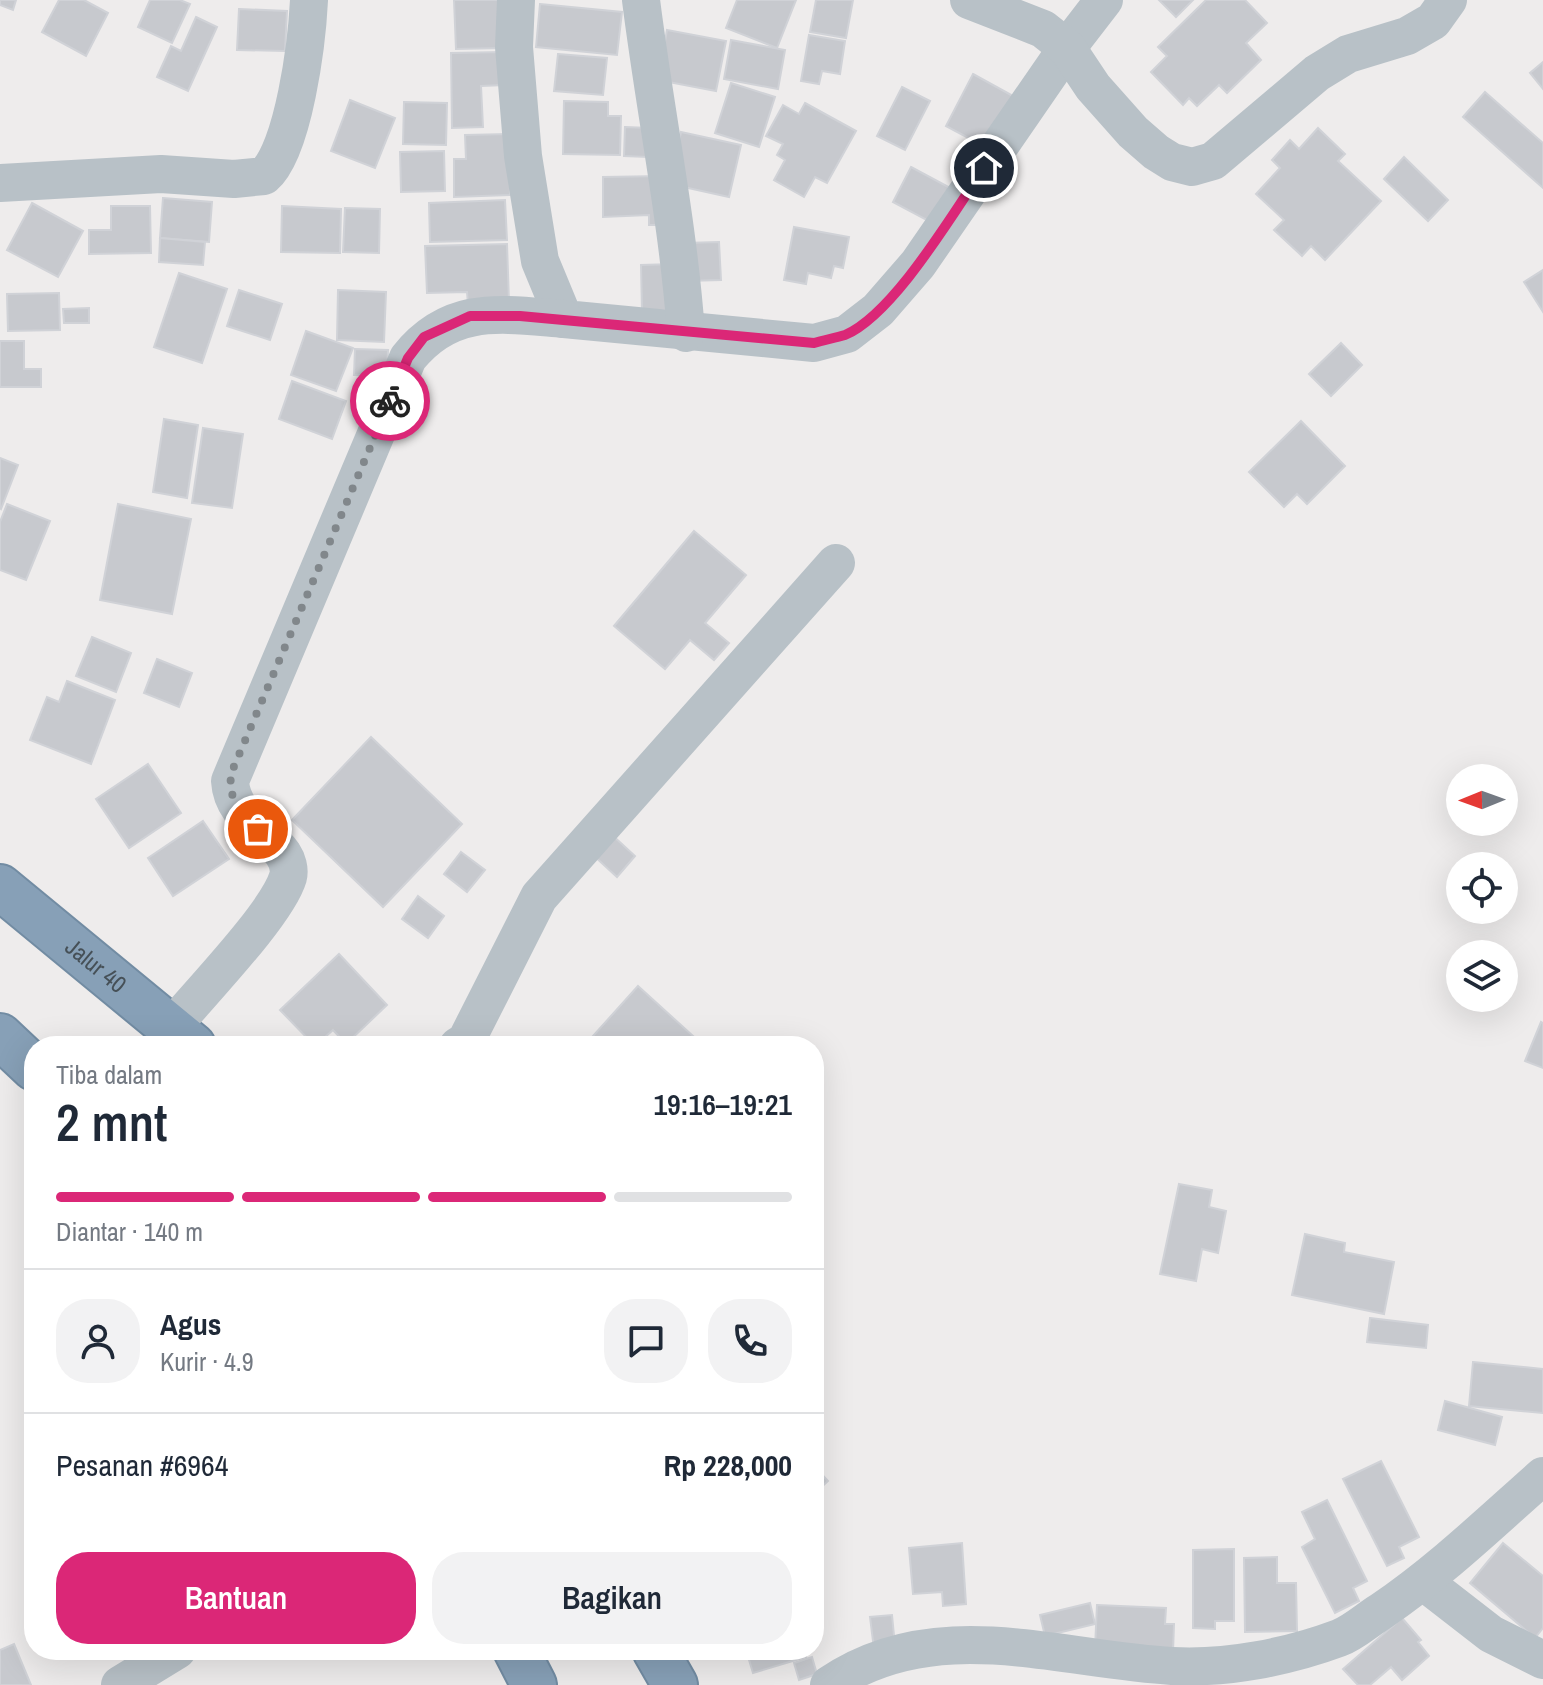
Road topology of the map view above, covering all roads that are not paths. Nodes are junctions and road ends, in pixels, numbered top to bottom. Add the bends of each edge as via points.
1 (309, 0) edge
2 (516, 0) edge
3 (641, 0) edge
4 (969, 0) edge
5 (1104, 0) edge
6 (1448, 0) edge
7 (1067, 48) junction
8 (0, 183) edge
9 (564, 319) junction
10 (686, 333) junction
11 (836, 563) dead end
12 (0, 887) edge
13 (0, 1036) edge
14 (181, 1036) edge
15 (183, 1036) edge
16 (469, 1036) edge
17 (24, 1059) edge
18 (1543, 1476) edge
19 (1424, 1582) junction
20 (161, 1660) edge
21 (521, 1660) edge
22 (661, 1660) edge
23 (1543, 1660) edge
24 (120, 1685) edge
25 (534, 1685) edge
26 (675, 1685) edge
27 (829, 1685) edge

1 - 8 street via 299,84 280,153 264,176 161,174
2 - 9 street via 514,47 523,156 540,261
3 - 10 street via 680,244
4 - 7 street via 1029,22
5 - 7 street
6 - 7 street via 1433,21 1407,36 1348,54 1317,73 1213,161 1192,167 1172,162 1133,132
7 - 10 street via 918,264 878,310 847,334 814,343
9 - 10 street
9 - 15 street via 470,316 424,337 408,358 230,781 234,802 285,856 288,875 276,903
11 - 16 street via 539,897
12 - 14 highway, Jalur 40
13 - 17 highway
18 - 19 street
19 - 23 street via 1491,1634
19 - 27 street via 1342,1637 1254,1661 1175,1666 1022,1645 933,1645 848,1672
20 - 24 street
21 - 25 highway
22 - 26 highway

